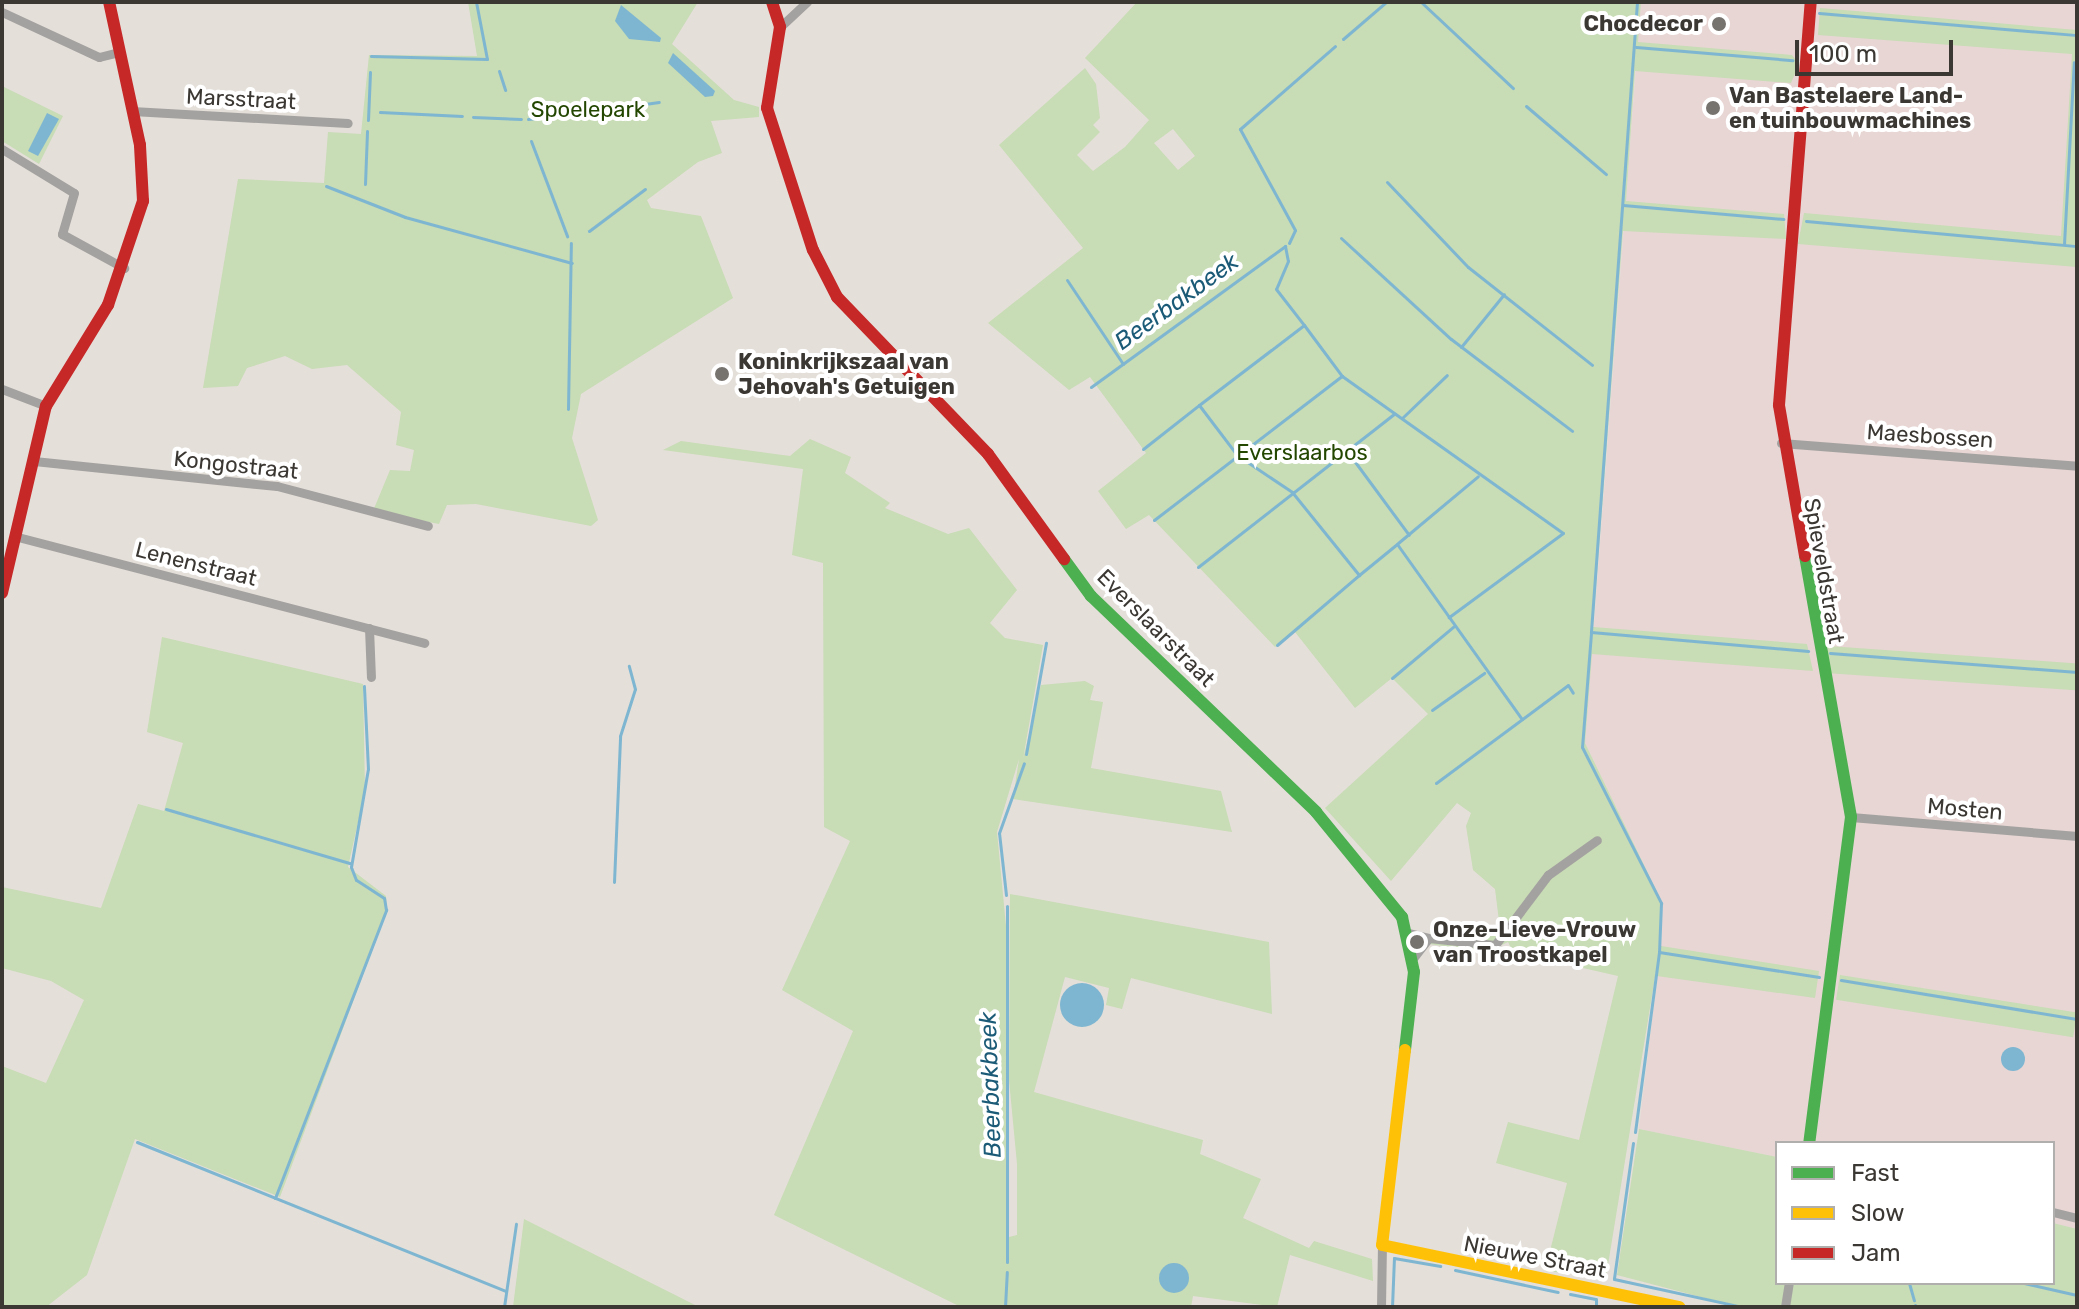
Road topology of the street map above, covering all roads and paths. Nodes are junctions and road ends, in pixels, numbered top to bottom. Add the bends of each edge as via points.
1 (109, 2) edge
2 (772, 2) edge
3 (807, 2) edge
4 (1811, 2) edge
5 (2, 12) edge
6 (780, 27) junction
7 (115, 53) junction
8 (132, 111) junction
9 (348, 123) dead end
10 (2, 149) edge
11 (124, 268) junction
12 (2, 389) edge
13 (46, 406) junction
14 (1781, 443) junction
15 (34, 461) junction
16 (2077, 466) edge
17 (428, 526) dead end
18 (14, 536) junction
19 (2, 593) edge
20 (369, 628) junction
21 (424, 643) dead end
22 (371, 677) dead end
23 (1851, 817) junction
24 (2077, 836) edge
25 (1597, 840) dead end
26 (1409, 933) junction
27 (1429, 938) junction
28 (1414, 957) junction
29 (1809, 1141) edge
30 (2055, 1212) edge
31 (2077, 1218) edge
32 (1382, 1245) junction
33 (1789, 1285) edge
34 (1381, 1307) edge
35 (1680, 1307) edge
36 (1785, 1307) edge

1 - 7 street
2 - 6 street, Everslaarstraat
3 - 6 street
4 - 14 street, Spieveldstraat
5 - 7 street via 99,57
6 - 26 street, Everslaarstraat via 767,108 813,250 845,308 988,454 1091,596 1338,835
7 - 8 street
8 - 9 street, Marsstraat
8 - 11 street via 143,201
10 - 11 street via 74,193 62,234
11 - 13 street
12 - 13 street
13 - 15 street
14 - 16 street, Maesbossen
14 - 23 street, Spieveldstraat
15 - 17 street, Kongostraat via 277,486
15 - 18 street
18 - 19 street
18 - 20 street, Lenenstraat
20 - 21 street, Lenenstraat
20 - 22 street
23 - 24 street, Mosten
23 - 29 street, Spieveldstraat
25 - 27 street via 1548,875 1495,945
26 - 27 street
26 - 28 street, Everslaarstraat
27 - 28 street
28 - 32 street, Everslaarstraat
30 - 31 street
32 - 34 street, Everslaarstraat
32 - 35 street, Nieuwe Straat
33 - 36 street

